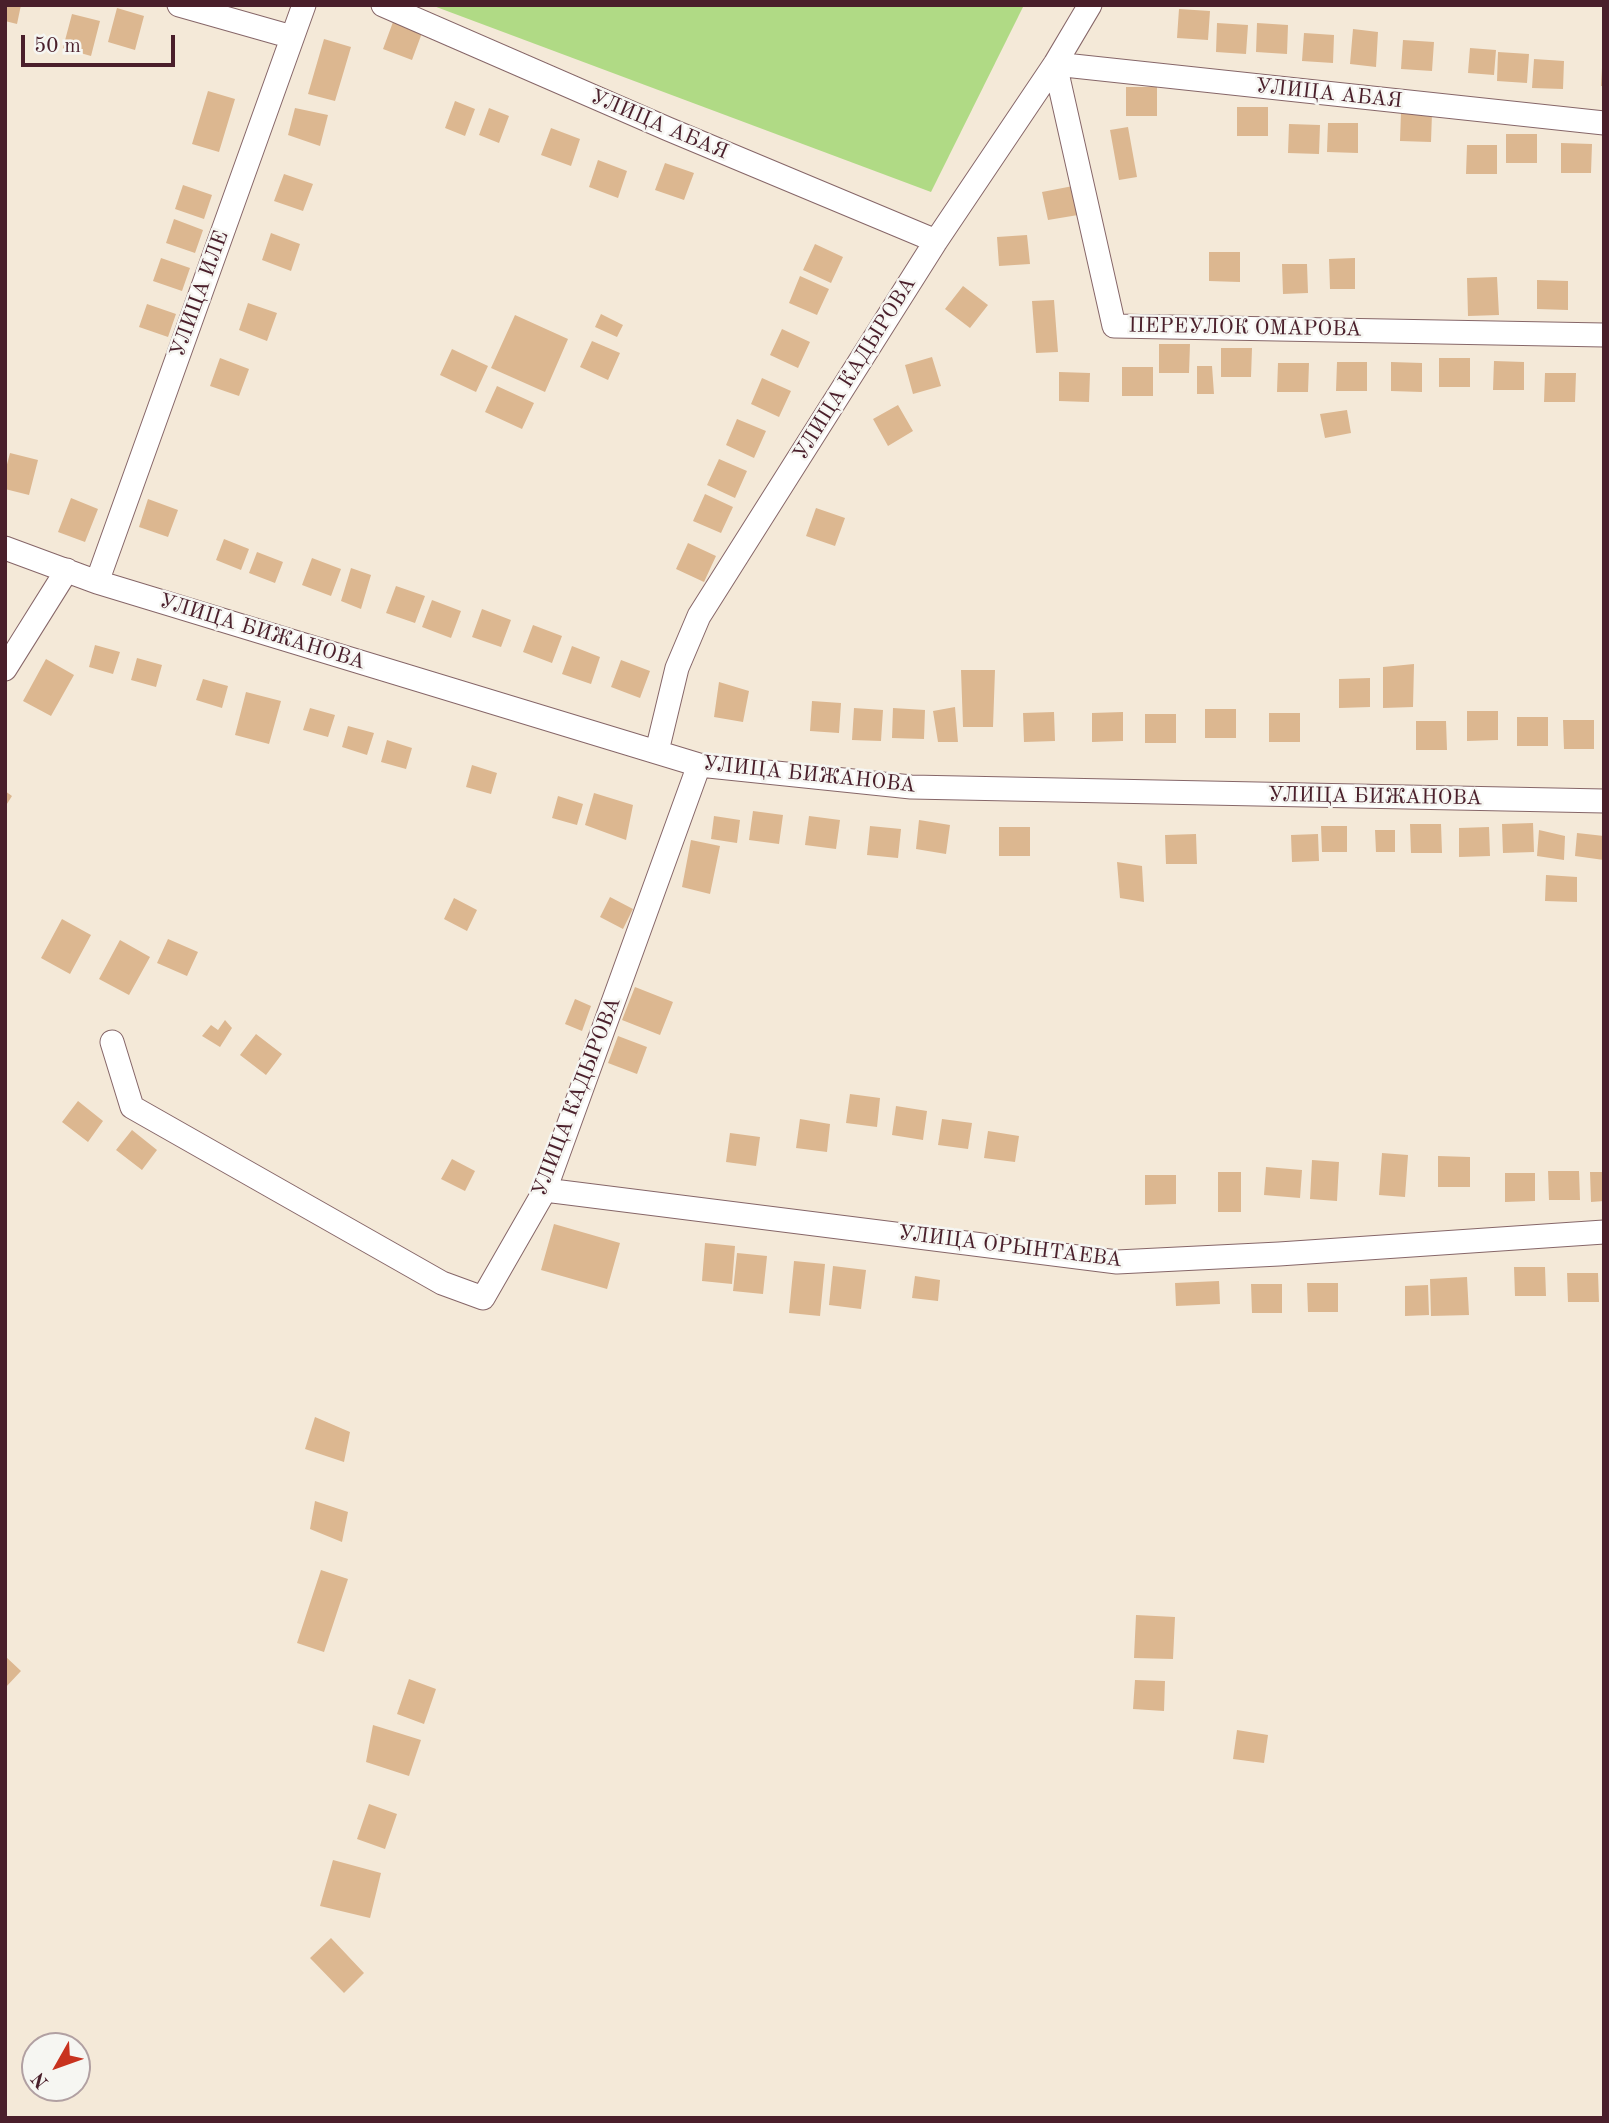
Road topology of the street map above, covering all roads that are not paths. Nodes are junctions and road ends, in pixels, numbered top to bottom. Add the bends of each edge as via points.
1 (179, 5) edge
2 (304, 5) edge
3 (383, 5) edge
4 (1090, 5) edge
5 (292, 37) junction
6 (1055, 64) junction
7 (1604, 123) edge
8 (936, 241) junction
9 (1604, 335) edge
10 (5, 548) edge
11 (67, 570) junction
12 (97, 582) junction
13 (5, 669) edge
14 (657, 751) junction
15 (699, 765) junction
16 (1604, 801) edge
17 (112, 1042) dead end
18 (545, 1189) junction
19 (1604, 1232) edge

1 - 5 street
2 - 5 street, УЛИЦА ИЛЕ
3 - 8 street, УЛИЦА АБАЯ
4 - 6 street, УЛИЦА КАДЫРОВА
5 - 12 street, УЛИЦА ИЛЕ
6 - 7 street, УЛИЦА АБАЯ
6 - 8 street, УЛИЦА КАДЫРОВА
6 - 9 street, ПЕРЕУЛОК ОМАРОВА via 1114,326
8 - 14 street, УЛИЦА КАДЫРОВА via 699,616 677,668
10 - 11 street, УЛИЦА БИЖАНОВА
11 - 12 street, УЛИЦА БИЖАНОВА
11 - 13 street
12 - 14 street, УЛИЦА БИЖАНОВА
14 - 15 street, УЛИЦА БИЖАНОВА
15 - 16 street, УЛИЦА БИЖАНОВА via 911,788
15 - 18 street, УЛИЦА КАДЫРОВА
17 - 18 street, УЛИЦА КАДЫРОВА via 132,1107 442,1283 483,1298
18 - 19 street, УЛИЦА ОРЫНТАЕВА via 1116,1262

